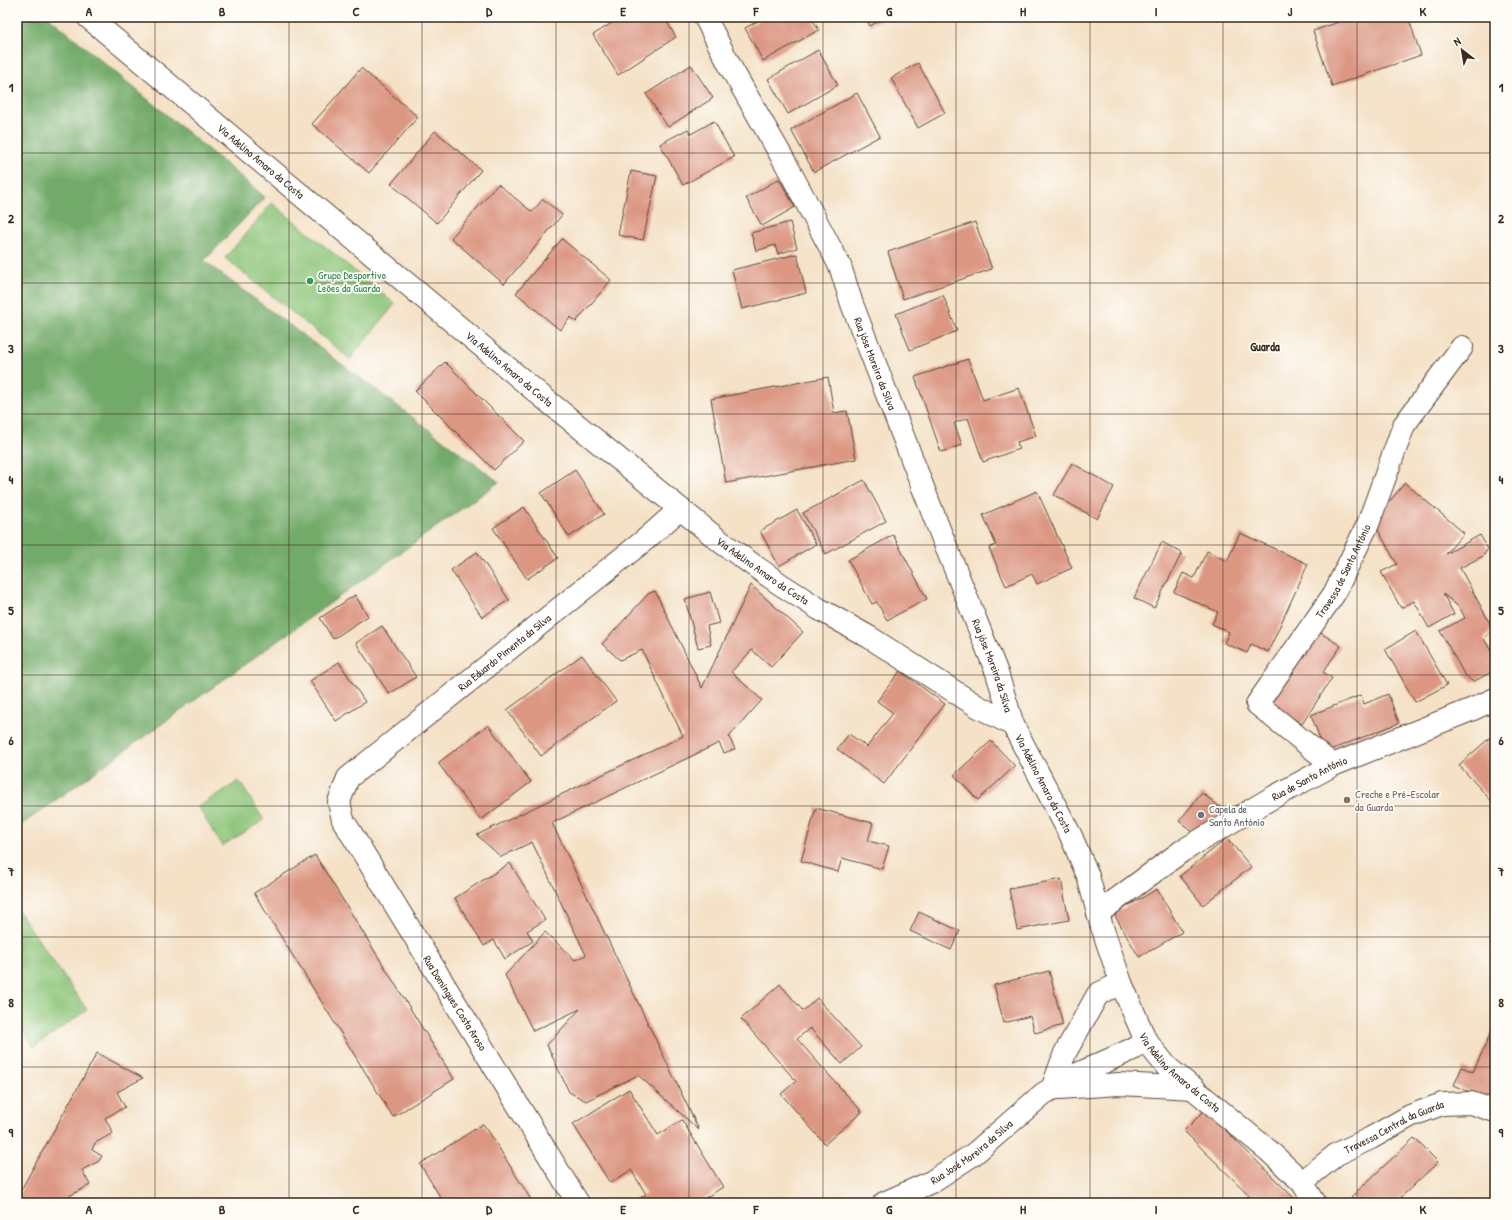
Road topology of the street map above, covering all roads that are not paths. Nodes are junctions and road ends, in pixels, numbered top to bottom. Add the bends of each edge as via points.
1 (88, 17) edge
2 (704, 17) edge
3 (1462, 347) dead end
4 (680, 509) junction
5 (1495, 699) edge
6 (1013, 725) junction
7 (1333, 764) junction
8 (339, 802) joint
9 (1098, 913) junction
10 (1121, 983) junction
11 (1146, 1042) junction
12 (1194, 1088) junction
13 (1052, 1089) junction
14 (1495, 1111) edge
15 (1302, 1182) junction
16 (578, 1203) edge
17 (884, 1203) edge
18 (1315, 1203) edge

1 - 4 street, Via Adelino Amaro da Costa
2 - 6 street, Rua jóse Moreira da Silva via 840,266 852,304 997,673
3 - 7 street, Travessa de Santo António via 1404,425 1368,524 1334,594 1257,704
4 - 6 street, Via Adelino Amaro da Costa via 786,588 977,706
4 - 8 street, Rua Eduardo Pimenta da Silva via 348,778
5 - 7 street, Rua de Santo António
6 - 9 street, Via Adelino Amaro da Costa via 1071,836 1088,876
7 - 9 street, Rua de Santo António via 1182,851
8 - 16 street, Rua Domingues Costa Aroso via 343,820
9 - 10 street, Via Adelino Amaro da Costa
10 - 11 street, Via Adelino Amaro da Costa
10 - 13 street via 1098,994 1065,1053
11 - 12 street, Via Adelino Amaro da Costa via 1167,1067
11 - 13 street, Rua José Moreira da Silva via 1071,1077
12 - 13 street via 1119,1084
12 - 15 street, Via Adelino Amaro da Costa
13 - 17 street, Rua José Moreira da Silva via 974,1154 931,1182
14 - 15 street, Travessa Central da Guarda via 1471,1103 1442,1104 1410,1116 1337,1154
15 - 18 street, Via Adelino Amaro da Costa

